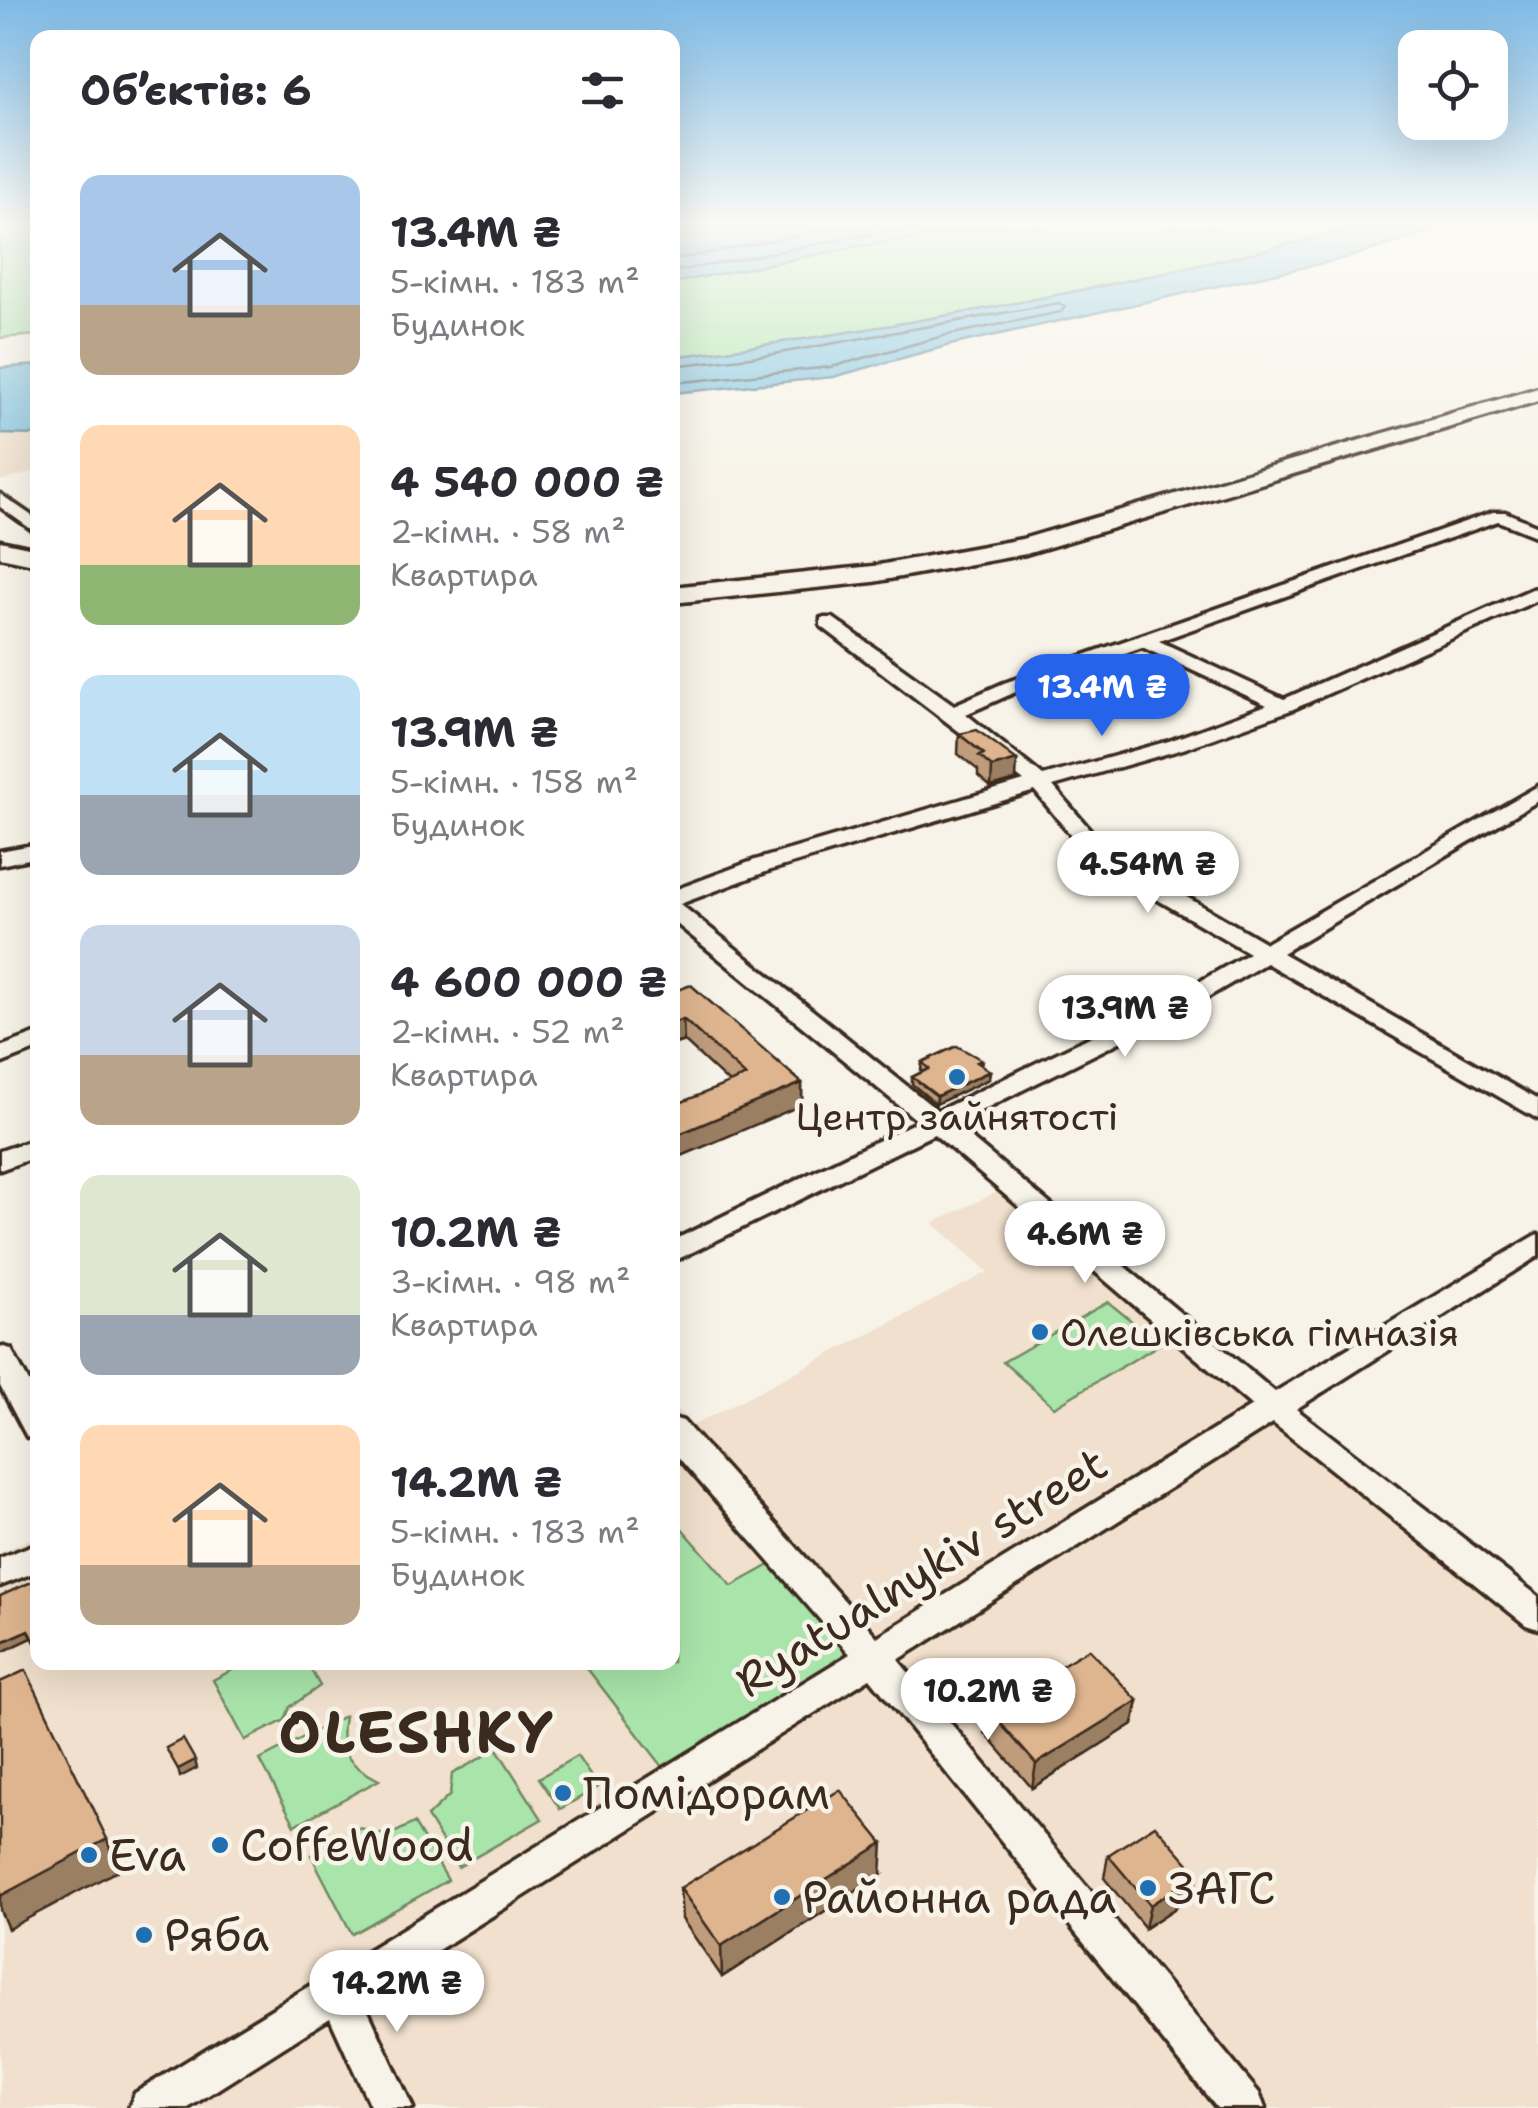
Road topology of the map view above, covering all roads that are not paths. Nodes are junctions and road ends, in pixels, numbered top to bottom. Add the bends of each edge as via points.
1 (1538, 392) edge
2 (1538, 406) edge
3 (0, 499) edge
4 (30, 523) edge
5 (1538, 532) edge
6 (0, 548) edge
7 (30, 555) edge
8 (0, 562) edge
9 (30, 568) edge
10 (1538, 593) edge
11 (680, 594) edge
12 (680, 605) edge
13 (827, 622) dead end
14 (1146, 642) junction
15 (1284, 706) junction
16 (952, 712) junction
17 (1038, 782) junction
18 (1536, 790) edge
19 (30, 852) edge
20 (0, 858) edge
21 (680, 896) edge
22 (680, 914) edge
23 (1266, 956) junction
24 (30, 1043) edge
25 (0, 1056) edge
26 (1538, 1112) edge
27 (936, 1122) junction
28 (30, 1149) edge
29 (0, 1161) edge
30 (1538, 1242) edge
31 (680, 1248) edge
32 (0, 1357) edge
33 (1273, 1407) junction
34 (30, 1414) edge
35 (680, 1438) edge
36 (30, 1560) edge
37 (0, 1573) edge
38 (1538, 1615) edge
39 (874, 1657) junction
40 (339, 1992) junction
41 (150, 2108) edge
42 (392, 2108) edge
43 (1244, 2108) edge

1 - 11 highway via 1026,546 873,574
2 - 12 highway via 1010,560 865,587
3 - 4 street
5 - 14 street via 1499,516
6 - 7 highway
8 - 9 highway
10 - 15 street
13 - 16 street
14 - 15 street
14 - 16 street
15 - 17 street via 1176,745
16 - 17 street
17 - 21 street
17 - 23 street via 1101,857
18 - 23 street
19 - 20 street
22 - 27 street
23 - 26 street
23 - 27 street
24 - 25 street
27 - 31 street
27 - 33 street
28 - 29 street
30 - 33 street, Ryatualnykiv street
32 - 34 street
33 - 38 street
33 - 39 street, Ryatualnykiv street
35 - 39 street
36 - 37 street
39 - 40 street, Ryatualnykiv street
39 - 43 street
40 - 41 street, Ryatualnykiv street
40 - 42 street

